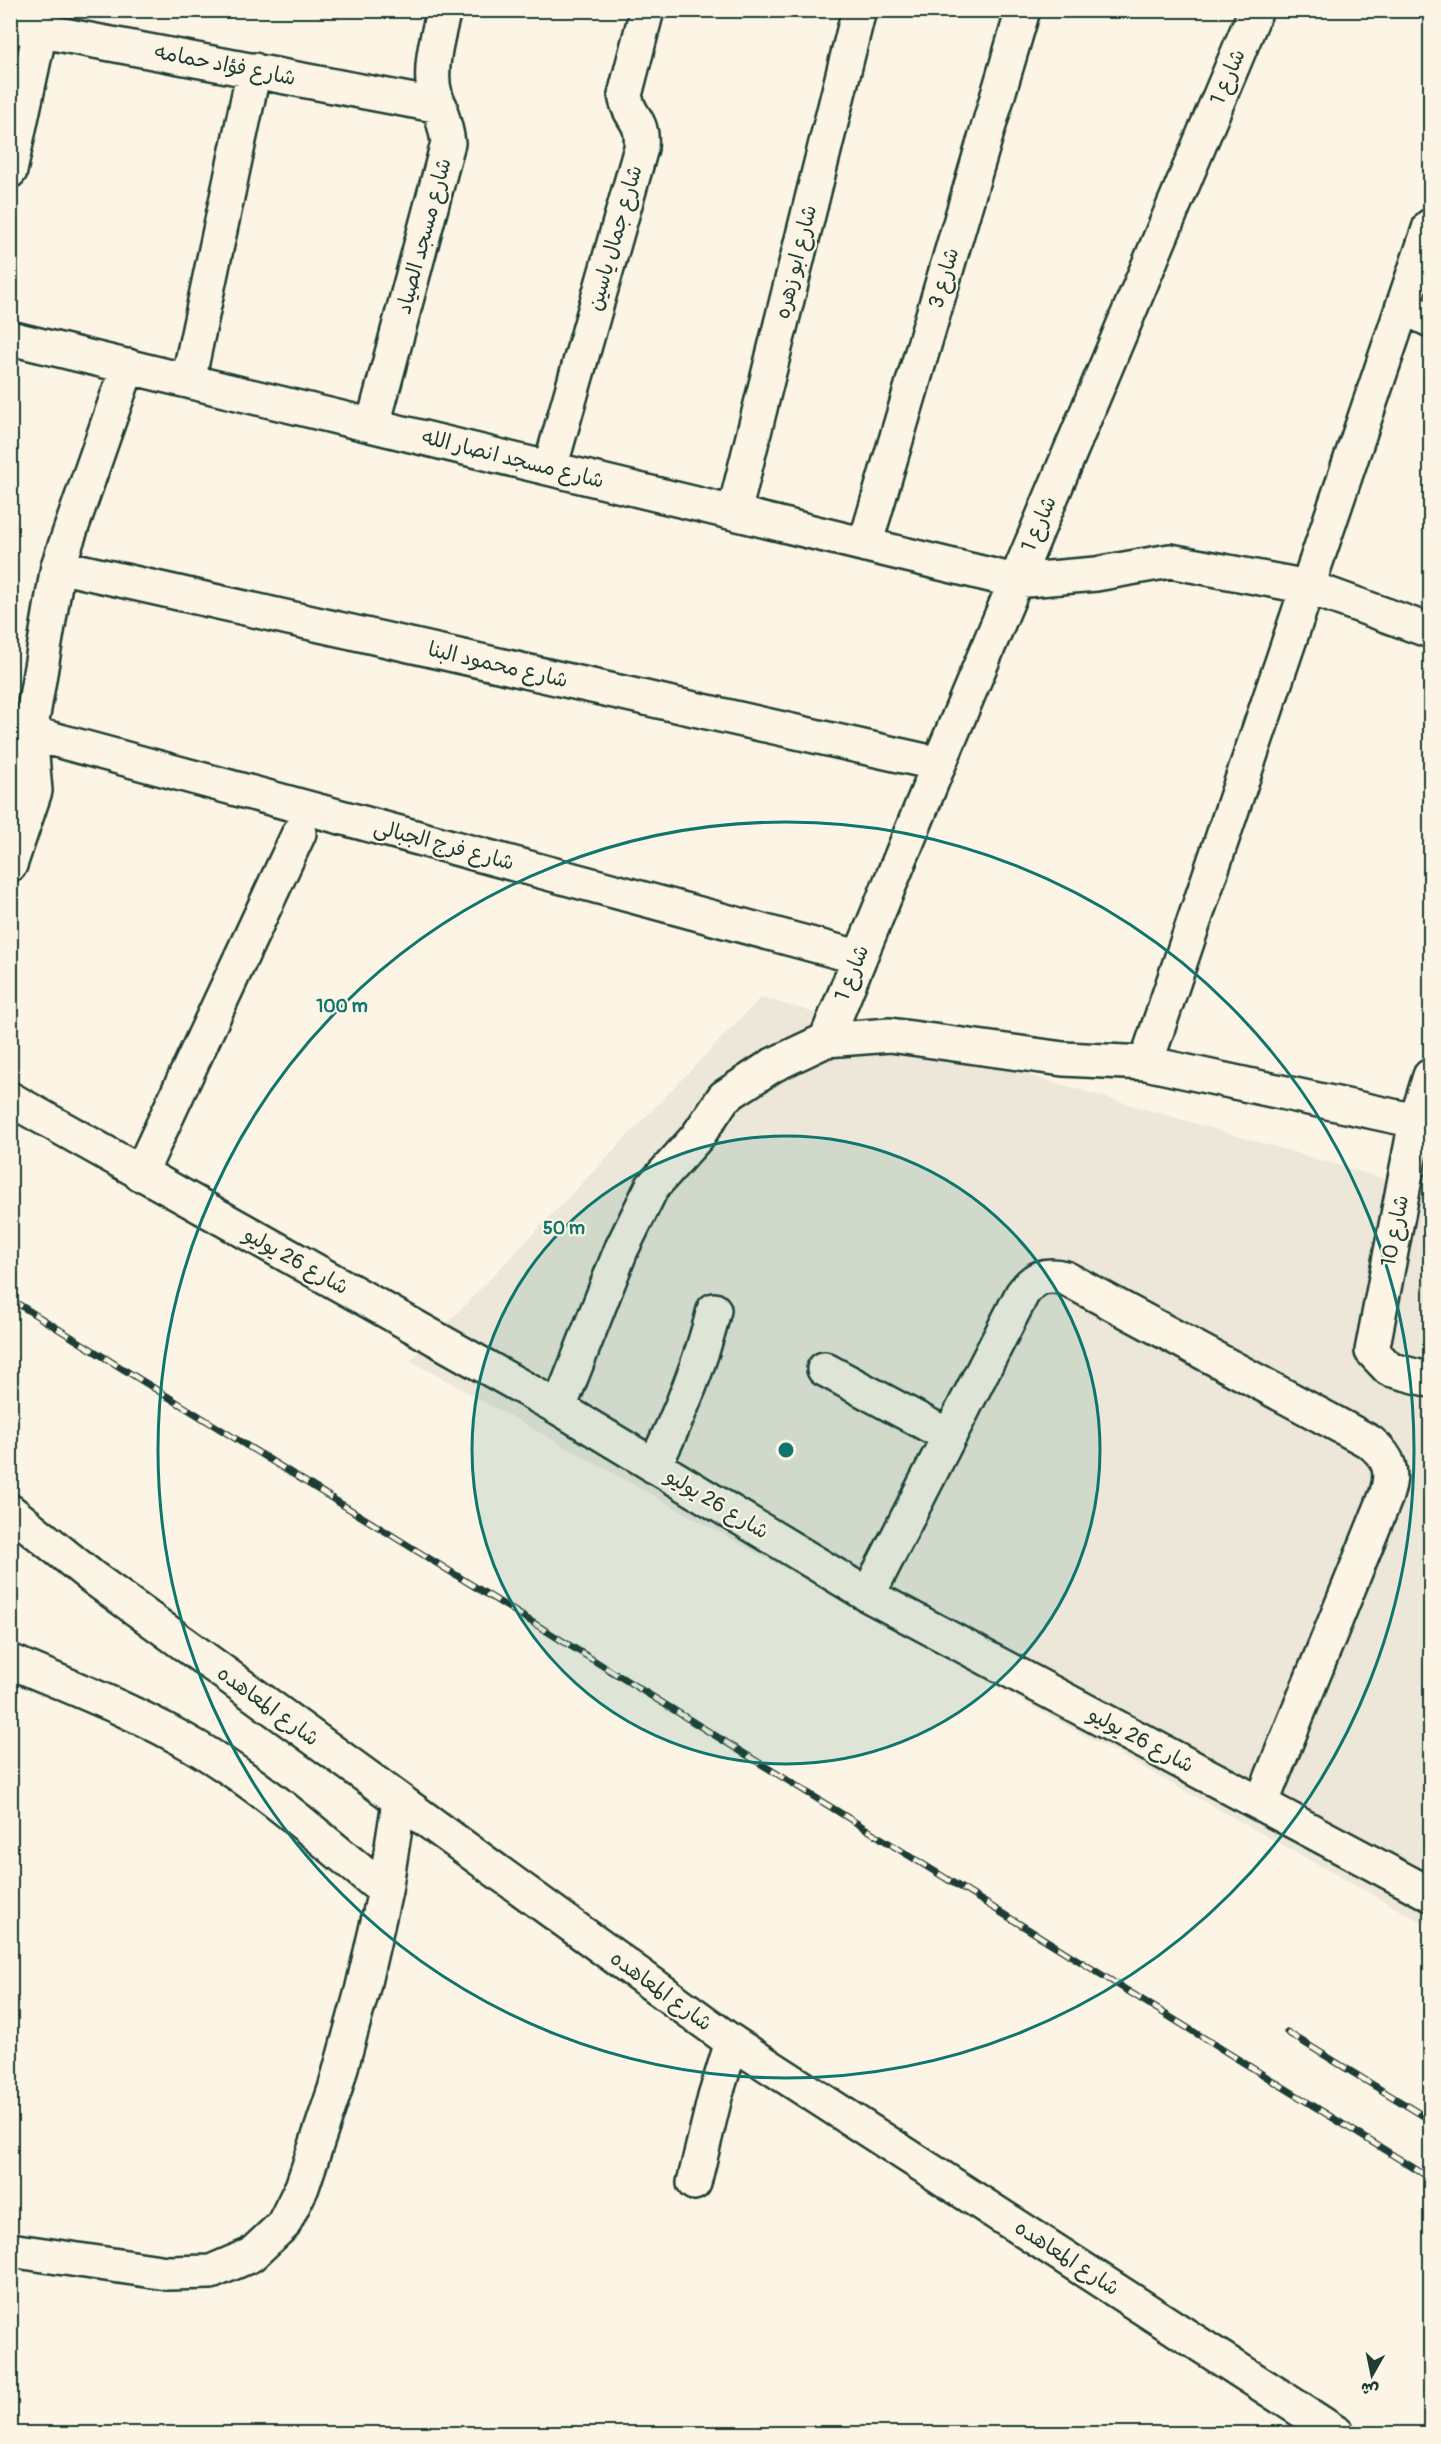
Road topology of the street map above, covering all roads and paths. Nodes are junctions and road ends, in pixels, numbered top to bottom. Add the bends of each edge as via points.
1 (444, 10) edge
2 (647, 10) edge
3 (858, 10) edge
4 (1023, 10) edge
5 (1256, 10) edge
6 (25, 28) edge
7 (254, 70) junction
8 (440, 105) junction
9 (10, 171) edge
10 (1431, 226) edge
11 (1417, 314) edge
12 (10, 338) edge
13 (129, 366) junction
14 (188, 381) junction
15 (374, 425) junction
16 (550, 468) junction
17 (734, 513) junction
18 (865, 545) junction
19 (58, 566) junction
20 (1015, 581) junction
21 (1308, 587) junction
22 (1431, 631) edge
23 (30, 733) junction
24 (939, 764) junction
25 (299, 833) dead end
26 (10, 865) edge
27 (858, 957) junction
28 (826, 1040) junction
29 (1146, 1063) junction
30 (1431, 1076) edge
31 (10, 1099) edge
32 (1416, 1121) junction
33 (140, 1174) junction
34 (714, 1310) dead end
35 (824, 1369) dead end
36 (1431, 1380) edge
37 (559, 1408) junction
38 (949, 1436) junction
39 (654, 1466) junction
40 (10, 1511) edge
41 (868, 1595) junction
42 (10, 1661) edge
43 (399, 1802) junction
44 (1262, 1804) junction
45 (385, 1891) junction
46 (1431, 1894) edge
47 (732, 2042) junction
48 (694, 2183) dead end
49 (10, 2250) edge
50 (1333, 2432) edge

1 - 8 street, شارع مسجد الصياد via 435,44 434,92
2 - 16 street, شارع جمال ياسين via 625,95 640,124 641,148
3 - 17 street, شارع ابو زهره
4 - 18 street, شارع 3
5 - 20 street, شارع 1
6 - 7 street, شارع فؤاد حمامه
6 - 9 street
7 - 8 street, شارع فؤاد حمامه
7 - 14 street
8 - 15 street, شارع مسجد الصياد via 448,143 444,163
10 - 11 street
11 - 21 street
12 - 13 street, شارع مسجد انصار الله
13 - 14 street, شارع مسجد انصار الله
13 - 19 street
14 - 15 street, شارع مسجد انصار الله
15 - 16 street, شارع مسجد انصار الله
16 - 17 street, شارع مسجد انصار الله
17 - 18 street, شارع مسجد انصار الله
18 - 20 street, شارع مسجد انصار الله
19 - 23 street
19 - 24 street, شارع محمود البنا
20 - 21 street, شارع مسجد انصار الله via 1096,574 1170,561
20 - 24 street, شارع 1
21 - 22 street, شارع مسجد انصار الله
21 - 29 street
23 - 26 street via 35,791
23 - 27 street, شارع فرج الجبالى
24 - 27 street, شارع 1
25 - 33 street
27 - 28 street, شارع 1
28 - 29 street via 890,1035 1063,1059
28 - 37 street via 773,1065 724,1097 697,1137 652,1186 621,1250
29 - 32 street
30 - 32 street, شارع 10
31 - 33 street, شارع 26 يوليو
32 - 36 street, شارع 10 via 1372,1351 1389,1370
33 - 37 street, شارع 26 يوليو
34 - 39 street via 688,1395
35 - 38 street
37 - 39 street, شارع 26 يوليو
38 - 41 street
38 - 44 street via 1022,1294 1040,1276 1053,1275 1065,1278 1382,1451 1391,1481 1386,1496
39 - 41 street, شارع 26 يوليو
40 - 43 street, شارع المعاهده via 92,1578
41 - 44 street, شارع 26 يوليو
42 - 45 street via 139,1716 198,1748 253,1785
43 - 45 street
43 - 47 street, شارع المعاهده
44 - 46 street, شارع 26 يوليو
45 - 49 street via 362,1991 302,2187 282,2225 251,2255 211,2272 167,2273
47 - 48 street
47 - 50 street, شارع المعاهده

